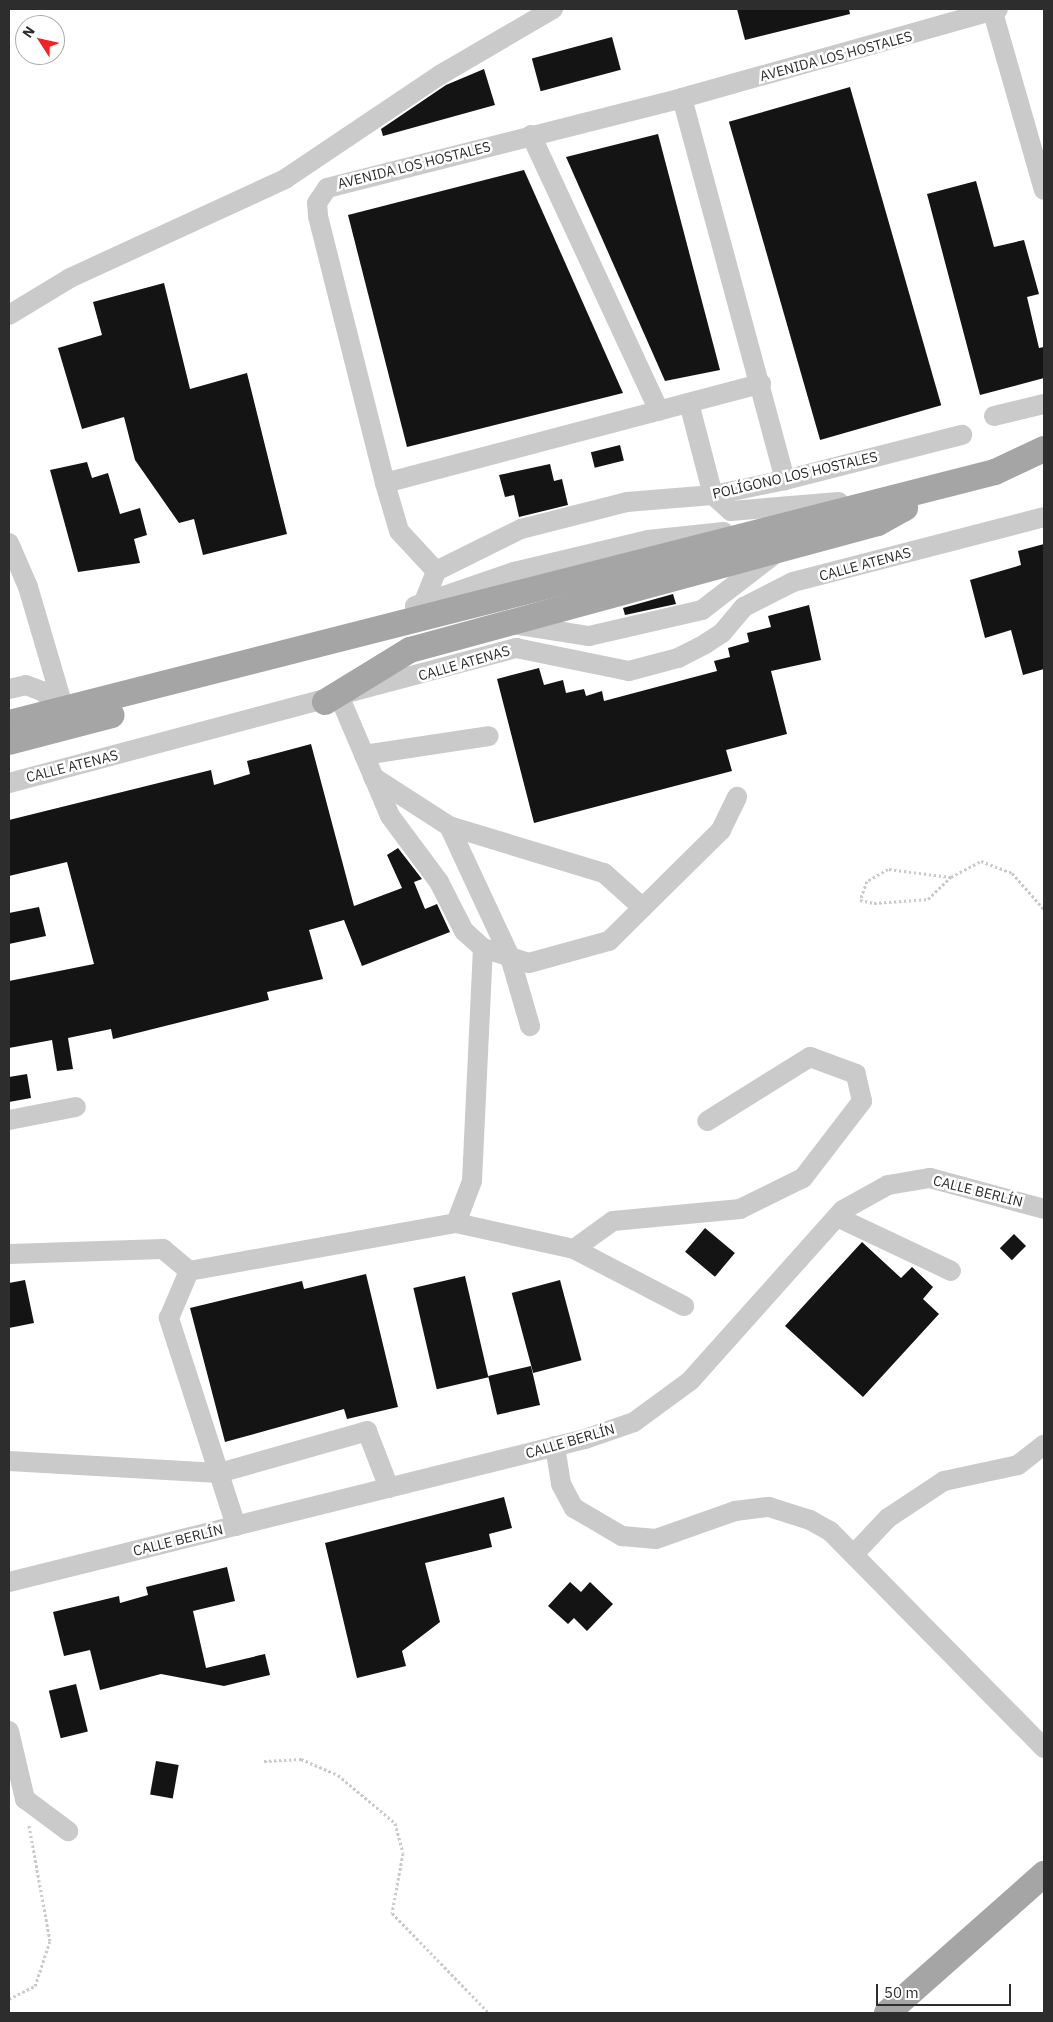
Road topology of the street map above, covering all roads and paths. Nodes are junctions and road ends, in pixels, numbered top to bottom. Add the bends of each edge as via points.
1 (552, 9) edge
2 (993, 10) edge
3 (682, 98) junction
4 (531, 135) junction
5 (296, 172) junction
6 (1044, 190) edge
7 (322, 194) junction
8 (9, 315) edge
9 (762, 384) junction
10 (689, 403) junction
11 (1044, 404) edge
12 (659, 411) junction
13 (994, 416) dead end
14 (962, 434) dead end
15 (1044, 449) edge
16 (995, 472) junction
17 (1044, 472) edge
18 (785, 480) junction
19 (385, 483) junction
20 (713, 495) junction
21 (905, 508) junction
22 (1044, 517) edge
23 (770, 527) junction
24 (9, 544) edge
25 (781, 550) junction
26 (436, 571) junction
27 (423, 604) junction
28 (744, 607) junction
29 (702, 610) junction
30 (471, 622) junction
31 (510, 623) junction
32 (589, 636) junction
33 (532, 649) junction
34 (263, 658) junction
35 (9, 689) edge
36 (333, 700) junction
37 (64, 709) junction
38 (9, 723) edge
39 (488, 736) dead end
40 (9, 742) edge
41 (364, 755) junction
42 (373, 777) junction
43 (9, 782) edge
44 (737, 797) dead end
45 (449, 826) junction
46 (951, 877) junction
47 (643, 908) junction
48 (1044, 909) edge
49 (483, 948) junction
50 (510, 957) junction
51 (530, 1026) dead end
52 (76, 1107) dead end
53 (9, 1120) edge
54 (707, 1121) dead end
55 (1044, 1209) edge
56 (837, 1217) junction
57 (456, 1223) junction
58 (574, 1249) junction
59 (9, 1254) edge
60 (190, 1271) junction
61 (951, 1271) dead end
62 (684, 1306) dead end
63 (1044, 1445) edge
64 (555, 1446) junction
65 (9, 1461) edge
66 (219, 1473) junction
67 (389, 1488) junction
68 (236, 1526) junction
69 (855, 1553) junction
70 (9, 1582) edge
71 (9, 1731) edge
72 (1044, 1748) edge
73 (264, 1760) dead end
74 (25, 1800) junction
75 (68, 1832) dead end
76 (1044, 1874) edge
77 (9, 1999) edge
78 (489, 2013) edge
79 (887, 2013) edge

1 - 5 street via 423,86
2 - 3 street, AVENIDA LOS HOSTALES
2 - 6 street
3 - 4 street, AVENIDA LOS HOSTALES
3 - 9 street
4 - 7 street, AVENIDA LOS HOSTALES via 339,184
4 - 12 street
5 - 7 street
5 - 8 street via 70,278
7 - 19 street, AVENIDA LOS HOSTALES via 317,203 318,216
9 - 10 street
9 - 18 street
10 - 12 street
10 - 20 street
11 - 13 street
12 - 19 street
14 - 18 street, POLÍGONO LOS HOSTALES
15 - 16 main road
16 - 20 street via 834,503 732,511
16 - 23 main road
17 - 21 main road
18 - 20 street, POLÍGONO LOS HOSTALES
19 - 26 street, AVENIDA LOS HOSTALES via 399,531
20 - 26 street, POLÍGONO LOS HOSTALES via 627,502 521,529
21 - 25 main road via 878,523
21 - 30 main road
22 - 28 street, CALLE ATENAS via 793,582
23 - 27 street via 648,540 514,572
23 - 34 main road
24 - 37 street via 28,587
25 - 29 street
25 - 31 main road
26 - 27 street
27 - 34 street via 300,638
28 - 29 street
28 - 33 street, CALLE ATENAS via 722,633 705,644 678,658 629,671
29 - 32 street
30 - 31 street
30 - 40 main road
31 - 32 street
31 - 36 main road via 410,650
32 - 33 street
33 - 36 street, CALLE ATENAS via 516,648
34 - 37 main road
35 - 37 street via 26,685 42,691
36 - 41 street
36 - 43 street, CALLE ATENAS
37 - 38 main road
39 - 41 street
41 - 42 street
42 - 45 street
42 - 49 street via 390,816 439,882 464,931
44 - 47 street via 721,830
45 - 47 street via 604,873
45 - 50 street
46 - 46 path via 888,869 867,882 860,900 874,903 928,899
46 - 48 path via 982,861 1012,874
47 - 50 street via 608,942 529,963
49 - 50 street
49 - 57 street via 472,1181
50 - 51 street
52 - 53 street
54 - 58 street via 810,1057 856,1074 862,1101 803,1178 740,1209 613,1221
55 - 56 street, CALLE BERLÍN via 950,1181 917,1178 873,1191
56 - 61 street
56 - 64 street, CALLE BERLÍN via 690,1381 660,1406 634,1422
57 - 58 street
57 - 60 street
58 - 62 street
59 - 60 street via 163,1249
60 - 66 street via 169,1318
63 - 69 street via 1018,1465 944,1481 888,1518
64 - 67 street, CALLE BERLÍN
64 - 69 street via 562,1484 574,1508 622,1536 656,1539 735,1511 769,1507 810,1520
65 - 66 street
66 - 67 street via 367,1432
66 - 68 street
67 - 68 street, CALLE BERLÍN
68 - 70 street, CALLE BERLÍN
69 - 72 street
71 - 74 street
73 - 78 path via 301,1759 338,1775 395,1823 403,1853 392,1913
74 - 75 street
74 - 77 path via 50,1940 35,1986
76 - 79 main road

